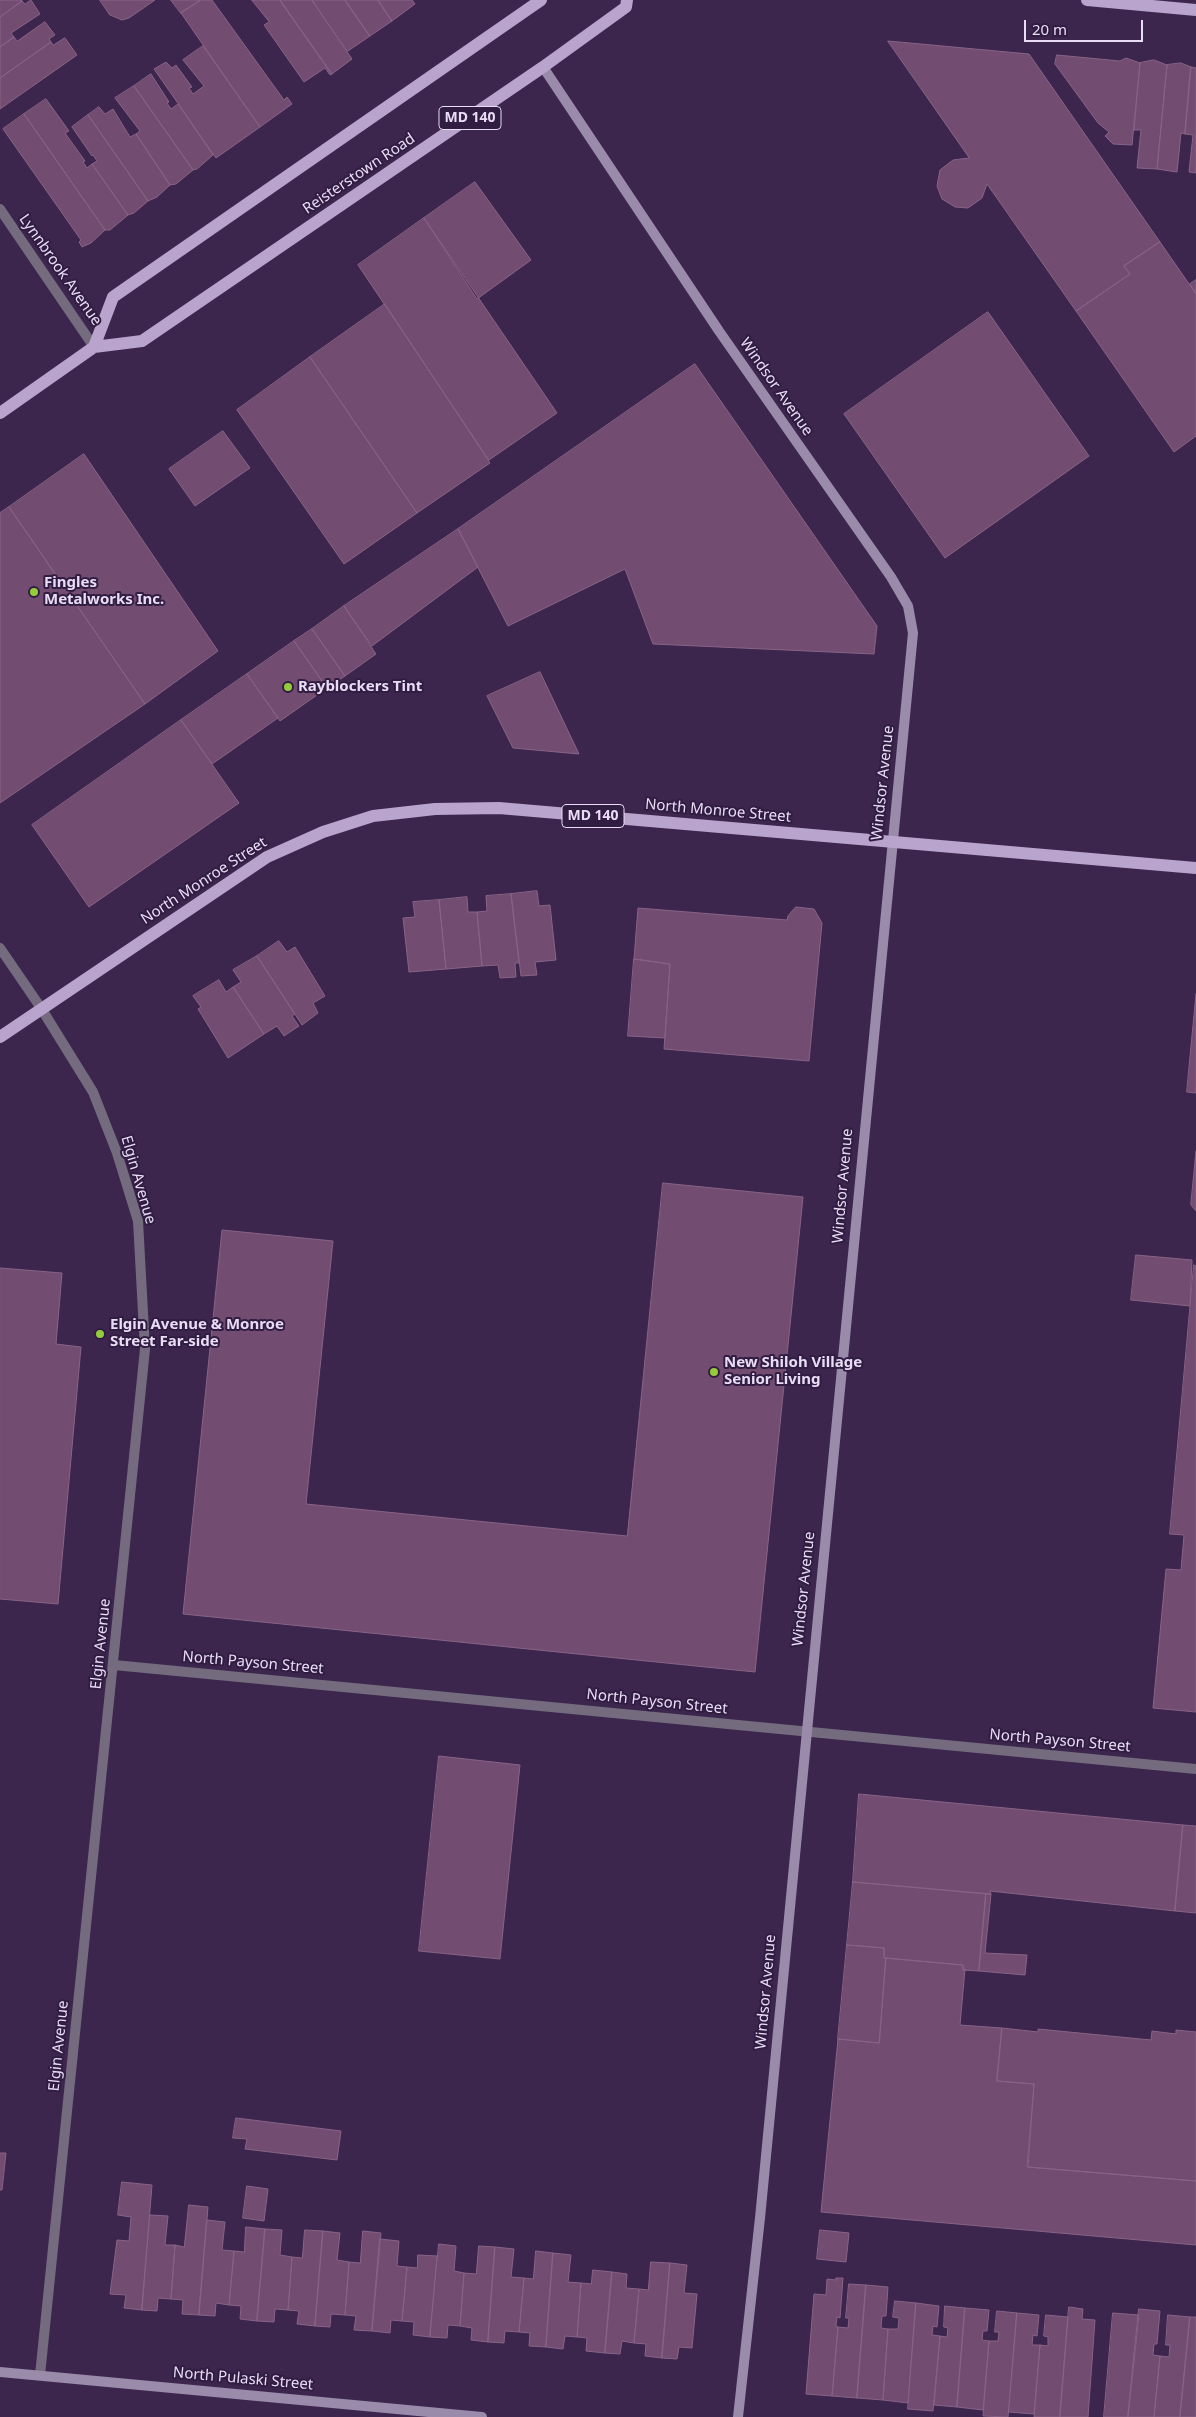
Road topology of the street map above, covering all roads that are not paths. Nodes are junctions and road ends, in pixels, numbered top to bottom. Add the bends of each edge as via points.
1 (541, 0) edge
2 (627, 0) edge
3 (1087, 0) edge
4 (1196, 10) edge
5 (543, 67) junction
6 (0, 210) edge
7 (94, 347) junction
8 (0, 413) edge
9 (891, 842) junction
10 (1196, 868) edge
11 (0, 948) edge
12 (42, 1008) junction
13 (0, 1037) edge
14 (114, 1665) junction
15 (806, 1732) junction
16 (1196, 1769) edge
17 (0, 2372) edge
18 (40, 2375) junction
19 (482, 2417) edge
20 (738, 2417) edge

1 - 7 main road via 113,298
2 - 5 main road, Reisterstown Road via 626,7
3 - 4 main road
5 - 7 main road, Reisterstown Road / MD 140 via 142,341
5 - 9 street, Windsor Avenue via 713,323 908,606 913,633
6 - 7 street, Lynnbrook Avenue
7 - 8 main road, Reisterstown Road
9 - 10 main road, North Monroe Street / MD 140
9 - 12 main road, North Monroe Street / MD 140 via 499,808 435,809 373,816 323,832 266,857
9 - 15 street, Windsor Avenue
11 - 12 street, Elgin Avenue
12 - 13 main road, North Monroe Street / MD 140
12 - 14 street, Elgin Avenue via 93,1092 117,1153 138,1222 145,1349
14 - 15 street, North Payson Street
14 - 18 street, Elgin Avenue
15 - 16 street, North Payson Street
15 - 20 street, Windsor Avenue
17 - 18 street, North Pulaski Street
18 - 19 street, North Pulaski Street

